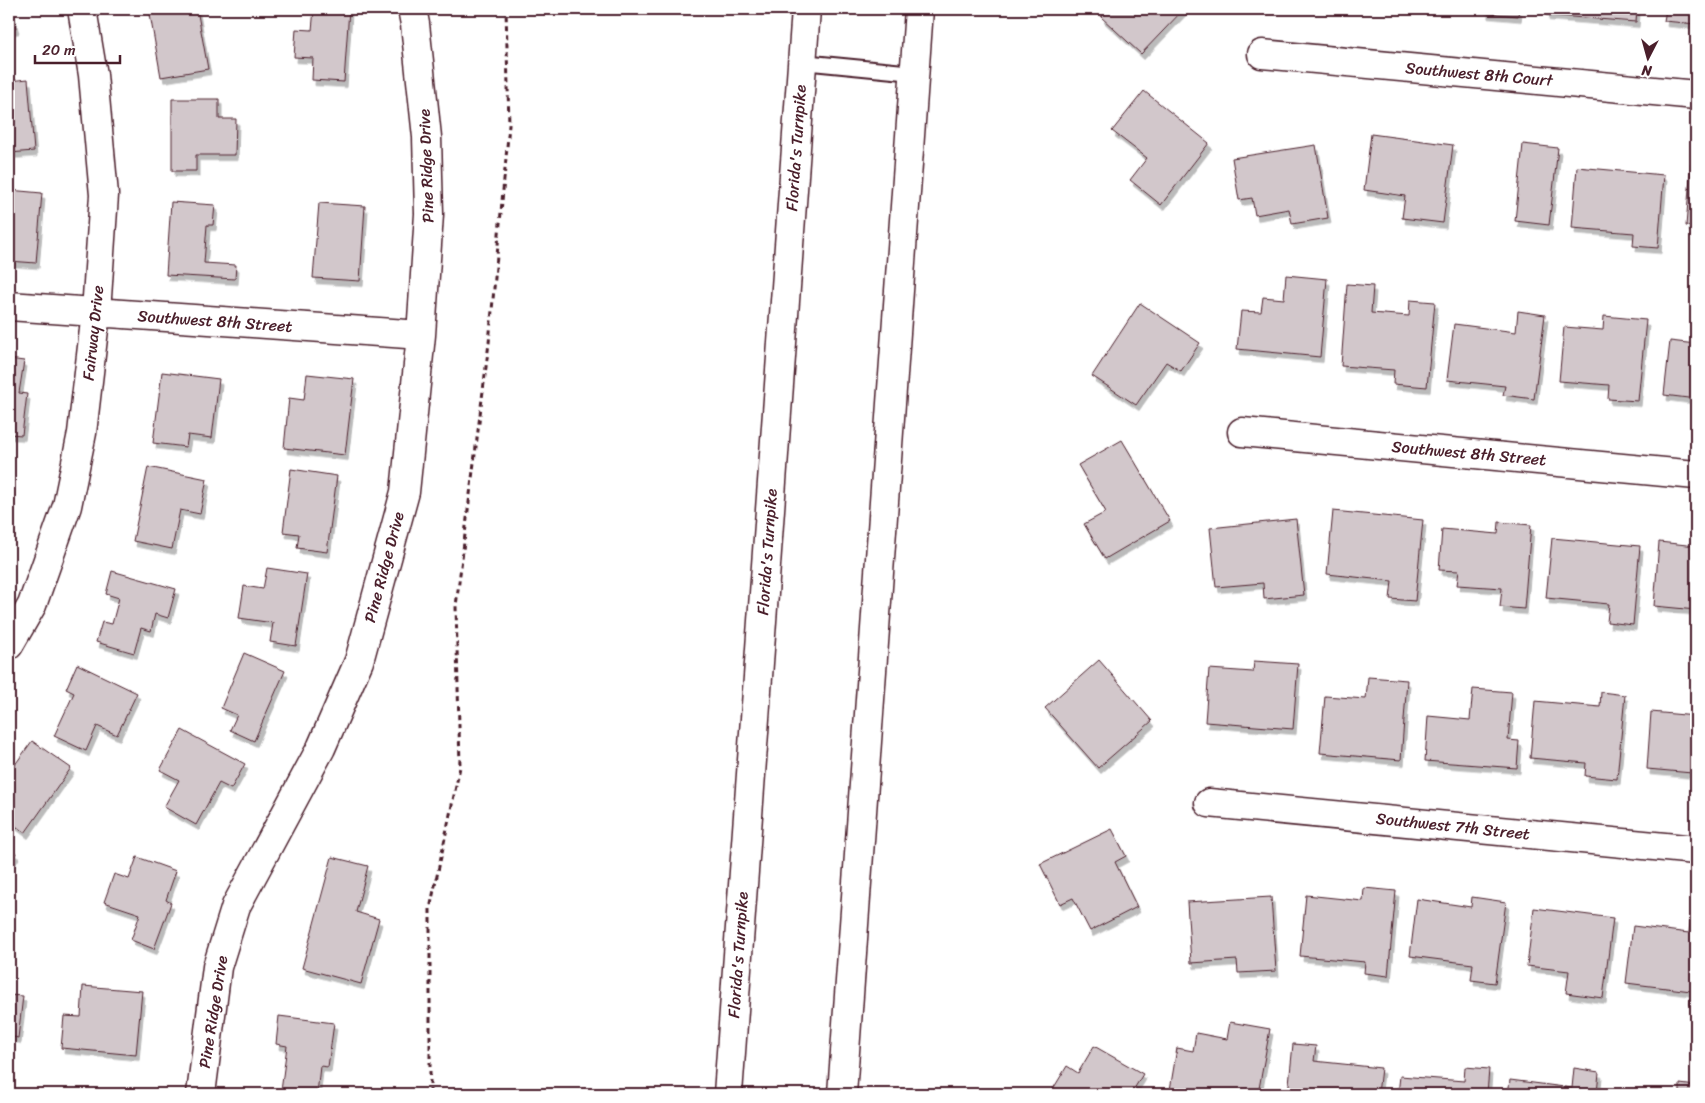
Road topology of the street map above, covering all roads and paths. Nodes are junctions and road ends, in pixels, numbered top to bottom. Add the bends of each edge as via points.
1 (82, 9) edge
2 (412, 9) edge
3 (506, 9) edge
4 (806, 9) edge
5 (919, 9) edge
6 (1262, 54) dead end
7 (802, 62) junction
8 (914, 73) junction
9 (1696, 95) edge
10 (9, 306) edge
11 (96, 312) junction
12 (421, 335) junction
13 (1242, 432) dead end
14 (1696, 475) edge
15 (9, 645) edge
16 (1209, 803) dead end
17 (1696, 850) edge
18 (201, 1094) edge
19 (430, 1094) edge
20 (728, 1094) edge
21 (842, 1094) edge

1 - 11 main road, Fairway Drive via 94,75 104,195
2 - 12 main road, Pine Ridge Drive via 427,137 429,214
3 - 19 path via 509,125 489,343 456,606 460,767 430,909
4 - 7 main road, Florida's Turnpike
5 - 8 main road
6 - 9 main road, Southwest 8th Court
7 - 8 lane
7 - 20 main road, Florida's Turnpike
8 - 21 main road
10 - 11 main road, Southwest 8th Street
11 - 12 main road, Southwest 8th Street
11 - 15 main road, Fairway Drive via 82,433 67,506 32,605
12 - 18 main road, Pine Ridge Drive via 405,492 359,661 321,748 236,906 217,967
13 - 14 main road, Southwest 8th Street
16 - 17 main road, Southwest 7th Street

